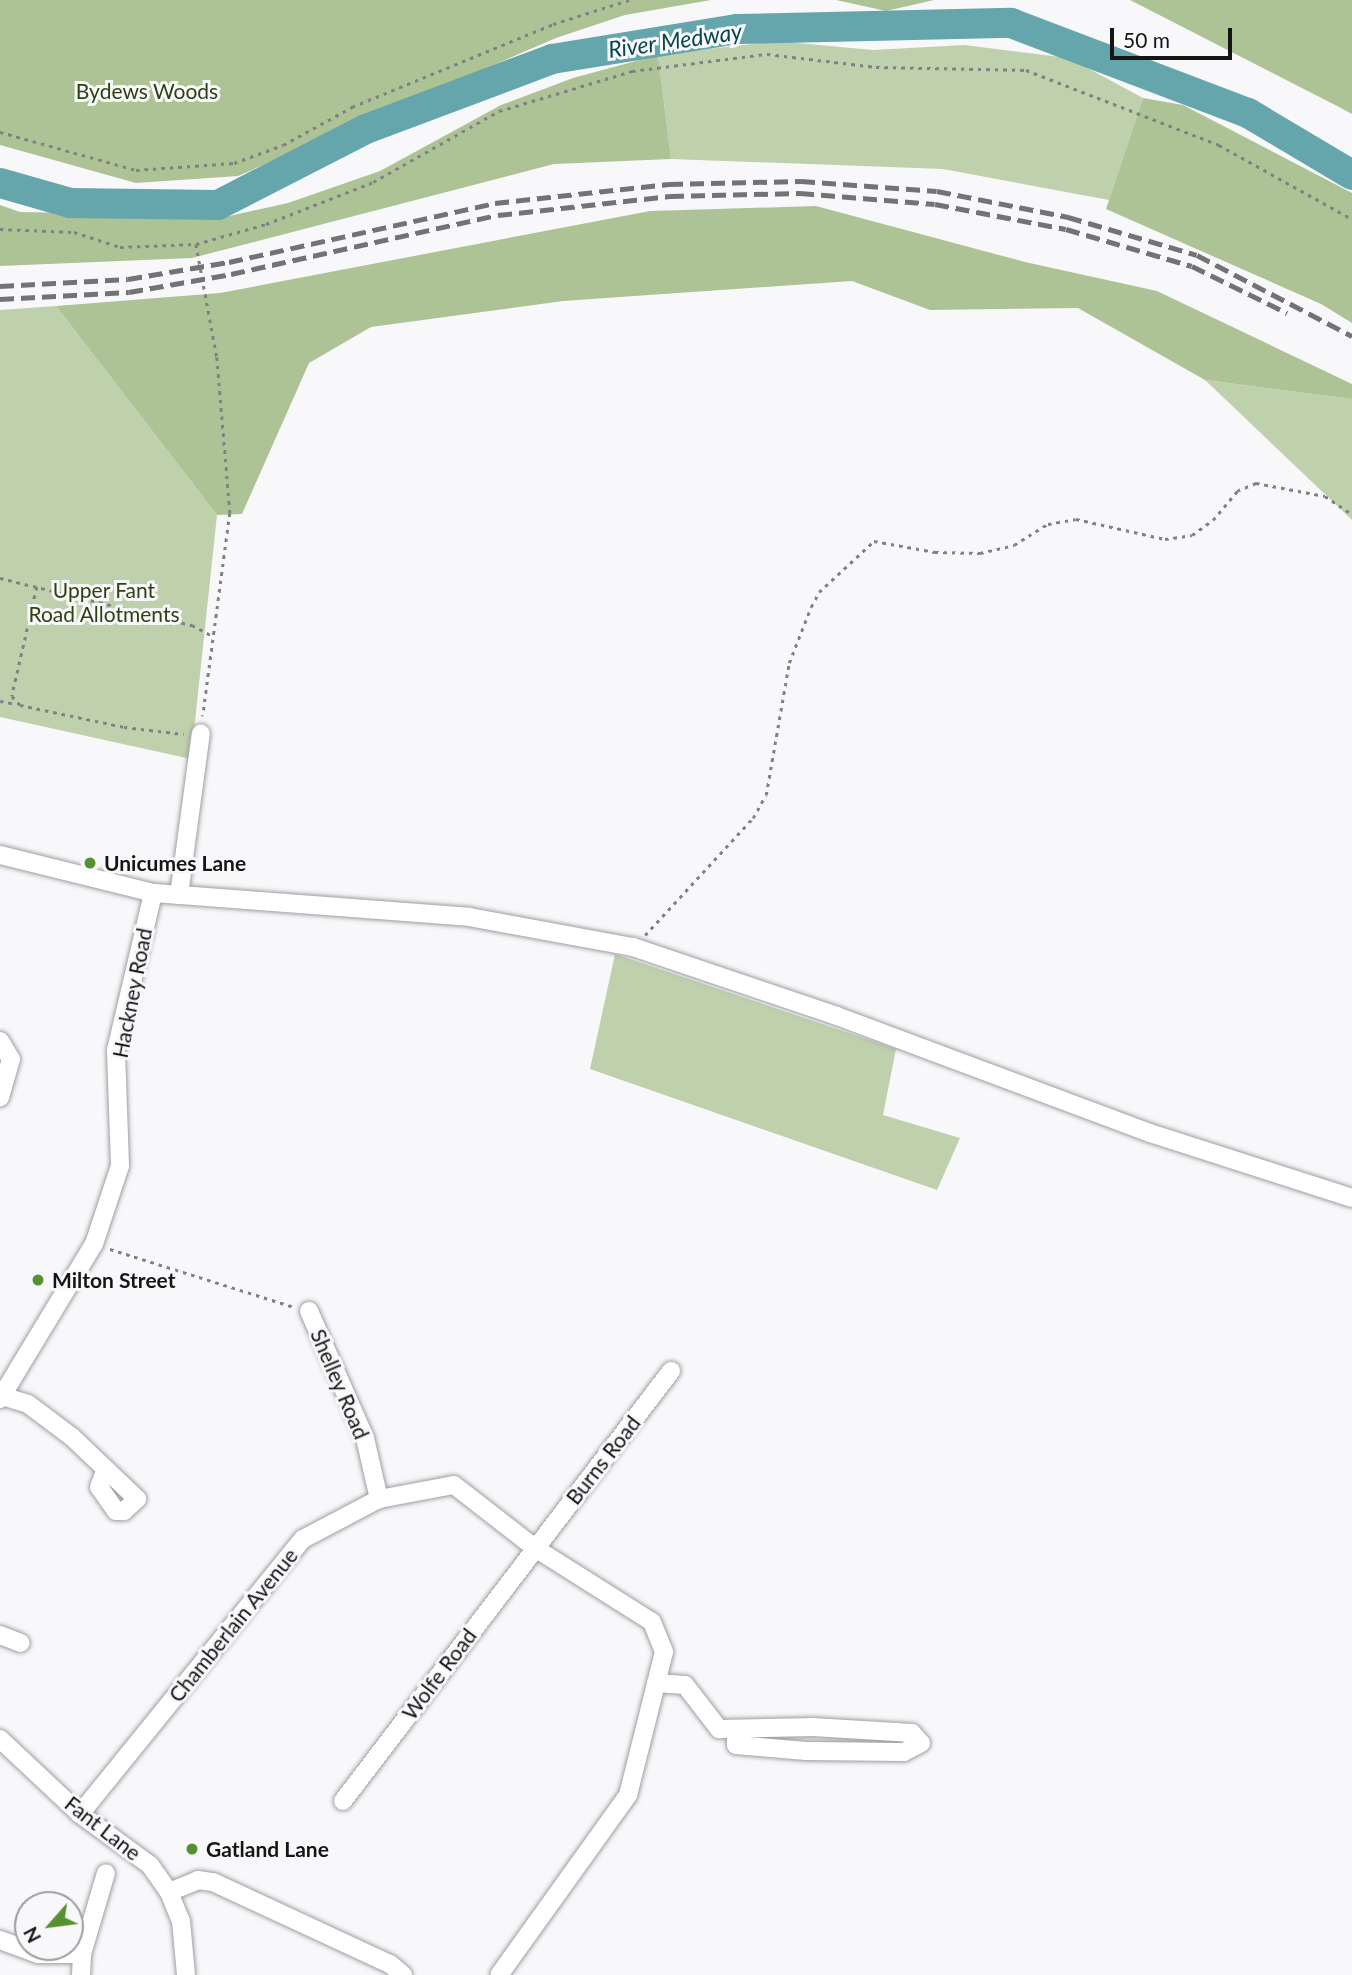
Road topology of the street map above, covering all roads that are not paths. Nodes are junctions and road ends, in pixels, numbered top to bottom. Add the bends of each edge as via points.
1 (201, 733) road end
2 (0, 855) edge
3 (153, 893) junction
4 (179, 895) junction
5 (0, 1041) edge
6 (0, 1097) edge
7 (1352, 1198) edge
8 (309, 1311) road end
9 (671, 1371) dead end
10 (1, 1398) edge
11 (105, 1471) dead end
12 (379, 1499) junction
13 (535, 1548) junction
14 (0, 1635) edge
15 (21, 1643) dead end
16 (656, 1683) junction
17 (813, 1727) junction
18 (736, 1730) junction
19 (0, 1739) edge
20 (806, 1751) junction
21 (343, 1801) dead end
22 (80, 1814) junction
23 (106, 1873) dead end
24 (169, 1892) junction
25 (84, 1947) edge
26 (186, 1975) edge
27 (403, 1975) edge
28 (499, 1975) edge

1 - 4 street
2 - 3 street
3 - 4 street
3 - 10 street, Hackney Road via 116,1050 120,1166 94,1244
4 - 7 street via 469,917 633,947 838,1016 1150,1133
5 - 6 street via 11,1059
8 - 12 street, Shelley Road via 365,1438
9 - 13 street, Burns Road
10 - 11 street via 46,1415
12 - 13 street, Chamberlain Avenue via 454,1485
12 - 22 street, Chamberlain Avenue via 303,1539
13 - 16 street, Chamberlain Avenue via 652,1622 664,1652
13 - 21 street, Wolfe Road
14 - 15 street
16 - 18 street via 685,1685 719,1729
16 - 28 street, Chamberlain Avenue via 628,1795
17 - 18 street
17 - 20 street
17 - 20 street via 912,1733 921,1742 905,1752
18 - 20 street via 736,1745
19 - 22 street, Fant Lane
22 - 24 street, Fant Lane via 150,1865
23 - 25 street
24 - 26 street, Fant Lane via 181,1921
24 - 27 street via 198,1880 213,1882 379,1959

